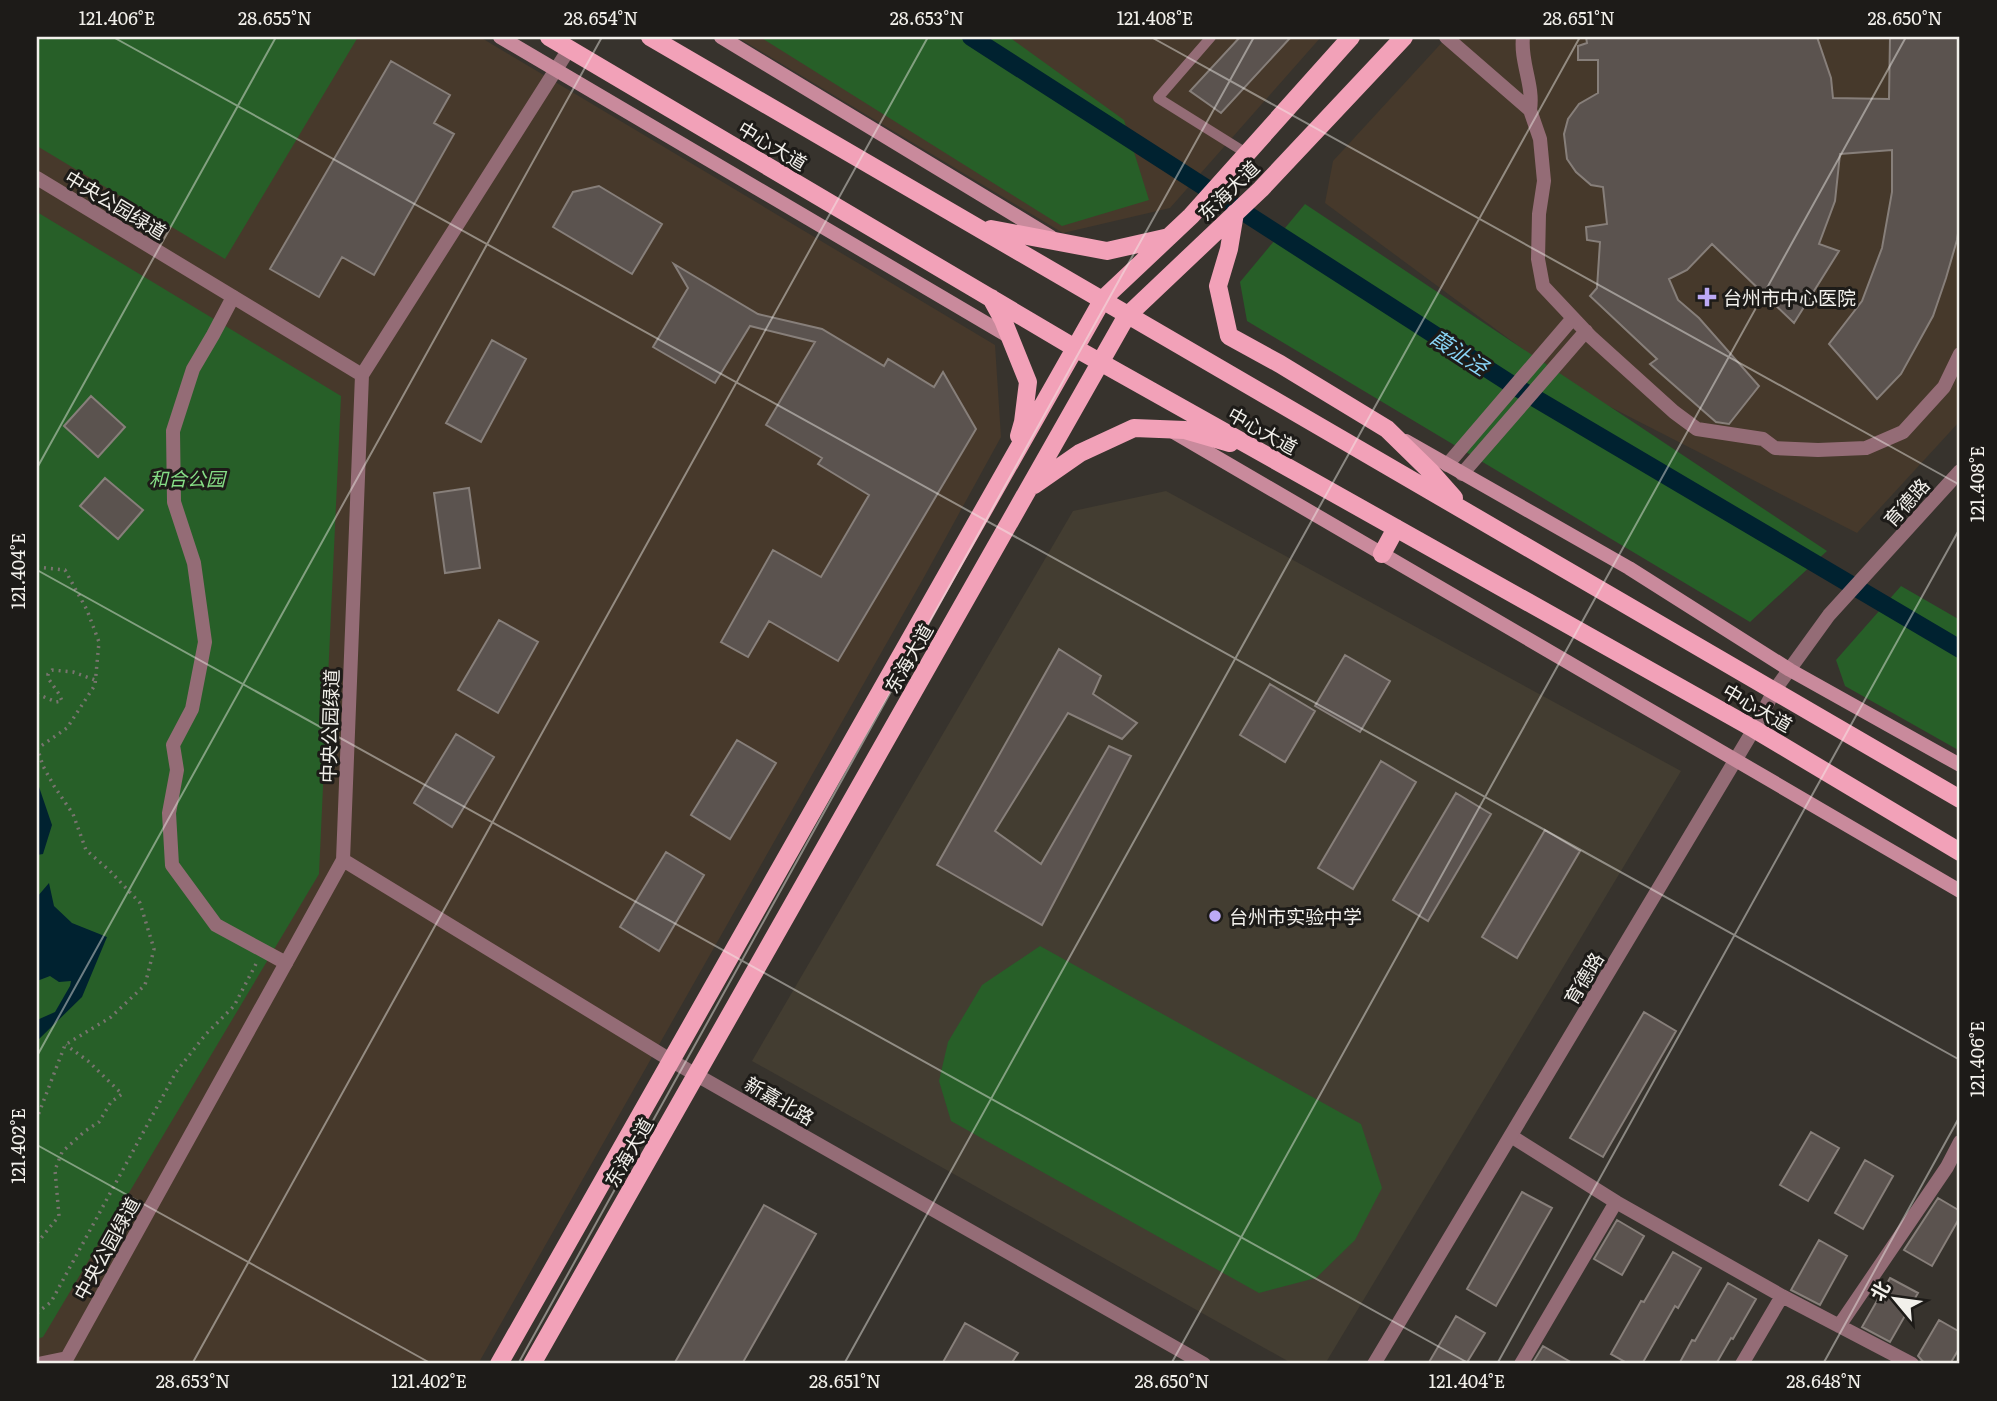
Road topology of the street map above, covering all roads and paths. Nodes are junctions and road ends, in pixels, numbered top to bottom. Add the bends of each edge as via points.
1 (500, 37) edge
2 (549, 37) edge
3 (650, 37) edge
4 (721, 37) edge
5 (1211, 37) edge
6 (1351, 37) edge
7 (1404, 37) edge
8 (1446, 37) edge
9 (1523, 37) edge
10 (569, 48) junction
11 (557, 70) junction
12 (1530, 110) junction
13 (1246, 153) junction
14 (37, 178) edge
15 (1236, 213) junction
16 (979, 227) junction
17 (1169, 237) junction
18 (1055, 240) junction
19 (233, 296) junction
20 (991, 298) junction
21 (1103, 299) junction
22 (1128, 315) junction
23 (1573, 318) junction
24 (1586, 331) junction
25 (1008, 336) junction
26 (1075, 348) junction
27 (1960, 354) edge
28 (1100, 362) junction
29 (362, 375) junction
30 (1168, 429) junction
31 (1387, 429) junction
32 (1259, 451) junction
33 (1010, 464) junction
34 (1447, 465) junction
35 (1960, 471) edge
36 (1462, 474) junction
37 (1028, 489) junction
38 (1466, 511) junction
39 (1396, 528) junction
40 (1382, 554) junction
41 (37, 567) edge
42 (1790, 670) junction
43 (95, 680) junction
44 (1774, 691) junction
45 (37, 694) edge
46 (1755, 729) junction
47 (37, 748) edge
48 (1736, 760) junction
49 (1960, 765) edge
50 (1960, 799) edge
51 (1960, 852) edge
52 (343, 860) junction
53 (1960, 891) edge
54 (263, 951) junction
55 (286, 963) junction
56 (65, 1045) junction
57 (672, 1060) junction
58 (696, 1074) junction
59 (37, 1118) edge
60 (1511, 1136) junction
61 (1960, 1142) edge
62 (1947, 1167) junction
63 (1960, 1175) edge
64 (1616, 1202) junction
65 (37, 1243) edge
66 (1782, 1296) junction
67 (37, 1314) edge
68 (1839, 1326) junction
69 (72, 1361) edge
70 (38, 1364) edge
71 (499, 1364) edge
72 (532, 1364) edge
73 (1204, 1364) edge
74 (1374, 1364) edge
75 (1521, 1364) edge
76 (1742, 1364) edge
77 (1912, 1364) edge

1 - 11 main road
2 - 10 main road, 中心大道
3 - 16 main road, 中心大道
4 - 18 main road
5 - 13 lane via 1158,98
6 - 13 main road, 东海大道
7 - 15 main road, 东海大道
8 - 12 street
9 - 12 street
10 - 11 street
10 - 20 main road, 中心大道
11 - 25 main road
11 - 29 street
12 - 23 street via 1540,139 1545,181 1538,258 1543,286
13 - 17 main road, 东海大道
14 - 19 street, 中央公园绿道
15 - 22 main road, 东海大道
15 - 31 main road via 1218,286 1228,336
16 - 18 main road
16 - 21 main road, 中心大道
17 - 18 main road via 1107,251
17 - 21 main road, 东海大道
19 - 29 street, 中央公园绿道
19 - 54 street via 193,369 173,431 174,502 194,564 205,642 192,709 173,745 177,770 169,813 172,865 216,925
20 - 25 main road
20 - 26 main road, 中心大道
21 - 22 main road, 中心大道
21 - 26 main road, 东海大道
22 - 28 main road, 东海大道
22 - 38 main road, 中心大道
23 - 24 street
23 - 34 street
24 - 27 street via 1697,429 1763,439 1775,448 1866,448 1903,432 1944,387
24 - 36 street
25 - 33 main road via 1028,382 1024,422
26 - 28 main road, 中心大道
26 - 33 main road, 东海大道
28 - 32 main road, 中心大道
28 - 37 main road, 东海大道
29 - 52 street, 中央公园绿道
30 - 32 main road
30 - 37 main road via 1134,428 1080,453
30 - 40 main road
31 - 34 main road
31 - 38 main road
32 - 39 main road, 中心大道
33 - 57 main road, 东海大道
34 - 36 main road
35 - 42 street, 育德路 via 1829,615
36 - 42 main road via 1629,568
37 - 58 main road, 东海大道
38 - 44 main road, 中心大道
39 - 40 main road
39 - 46 main road, 中心大道
40 - 48 main road
41 - 43 path via 65,570 87,610 99,642
42 - 44 street, 育德路
42 - 49 main road
43 - 45 path via 52,670 48,678 62,701
43 - 47 path via 67,729
44 - 46 street, 育德路
44 - 50 main road, 中心大道
46 - 48 street, 育德路
46 - 51 main road, 中心大道
47 - 56 path via 48,776 73,814 86,850 140,903 153,949 145,985 111,1017
48 - 53 main road
48 - 60 street, 育德路
52 - 55 street, 中央公园绿道
52 - 57 street, 新嘉北路
54 - 55 street
54 - 67 path via 234,1006 176,1072 51,1302
55 - 69 street, 中央公园绿道
56 - 59 path
56 - 65 path via 122,1094 99,1122 62,1152 55,1170 59,1216
57 - 58 street, 新嘉北路
57 - 71 main road, 东海大道
58 - 72 main road, 东海大道
58 - 73 street, 新嘉北路
60 - 64 street
60 - 74 street, 育德路
61 - 62 street
62 - 63 street
62 - 68 street
64 - 66 street
64 - 75 street
66 - 68 street
66 - 76 street
68 - 77 street
69 - 70 street, 中央公园绿道

